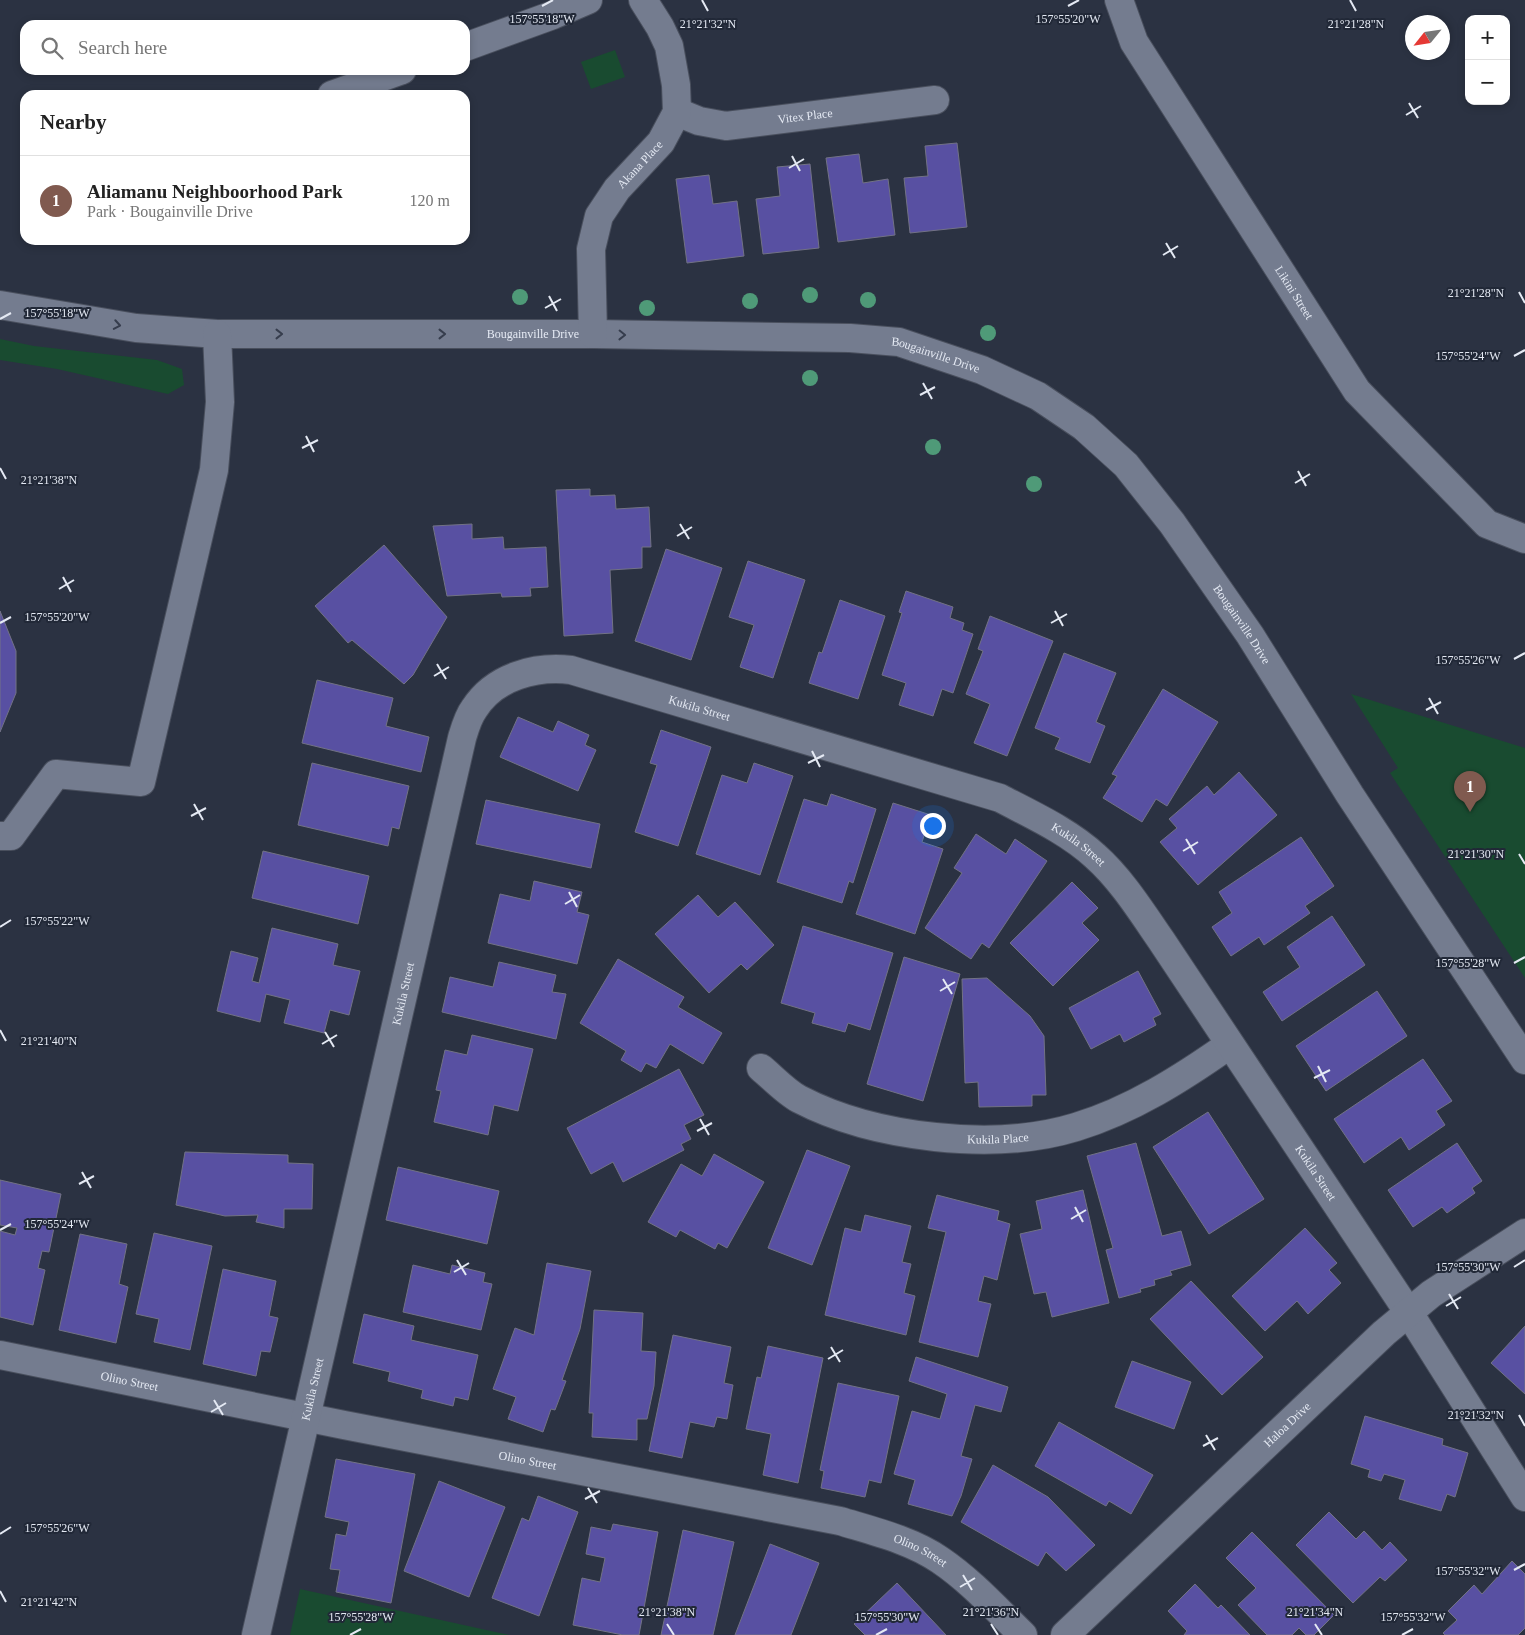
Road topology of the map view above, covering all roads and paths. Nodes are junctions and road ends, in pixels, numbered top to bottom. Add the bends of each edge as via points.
1 (588, 0) edge
2 (643, 0) edge
3 (1119, 0) edge
4 (470, 45) edge
5 (388, 75) edge
6 (346, 90) edge
7 (936, 100) dead end
8 (677, 112) junction
9 (0, 305) edge
10 (217, 334) junction
11 (592, 334) junction
12 (1525, 539) edge
13 (0, 836) edge
14 (1229, 1045) junction
15 (1525, 1060) edge
16 (761, 1068) dead end
17 (1525, 1233) edge
18 (1409, 1313) junction
19 (0, 1355) edge
20 (308, 1416) junction
21 (1525, 1497) edge
22 (256, 1635) edge
23 (1023, 1635) edge
24 (1065, 1635) edge

1 - 4 street
2 - 8 street via 668,46 676,85
3 - 12 street, Likini Street via 1134,42 1357,391 1487,524
5 - 6 street
7 - 8 street, Vitex Place via 726,126 699,121
8 - 11 street, Akana Place via 661,142 617,189 599,216 592,248
9 -> 10 street, Bougainville Drive via 136,328
10 -> 11 street, Bougainville Drive
10 - 13 street via 220,402 214,470 141,782 56,774 11,836
11 -> 15 street, Bougainville Drive via 850,338 899,342 982,370 1038,396 1084,426 1126,465 1172,523 1250,636 1350,795
14 - 16 street, Kukila Place via 1180,1079 1135,1103 1075,1127 1030,1136 980,1139 928,1136 836,1116 797,1098
14 - 18 street, Kukila Street
14 - 20 street, Kukila Street via 1130,896 1095,856 1050,824 1000,798 581,673 551,668 531,670 501,683 487,695 474,708 462,738
17 - 18 street, Haloa Drive via 1431,1294
18 - 21 street, Kukila Street
18 - 24 street, Haloa Drive
19 - 20 street, Olino Street
20 - 22 street, Kukila Street
20 - 23 street, Olino Street via 863,1528 903,1541 939,1559 968,1581

